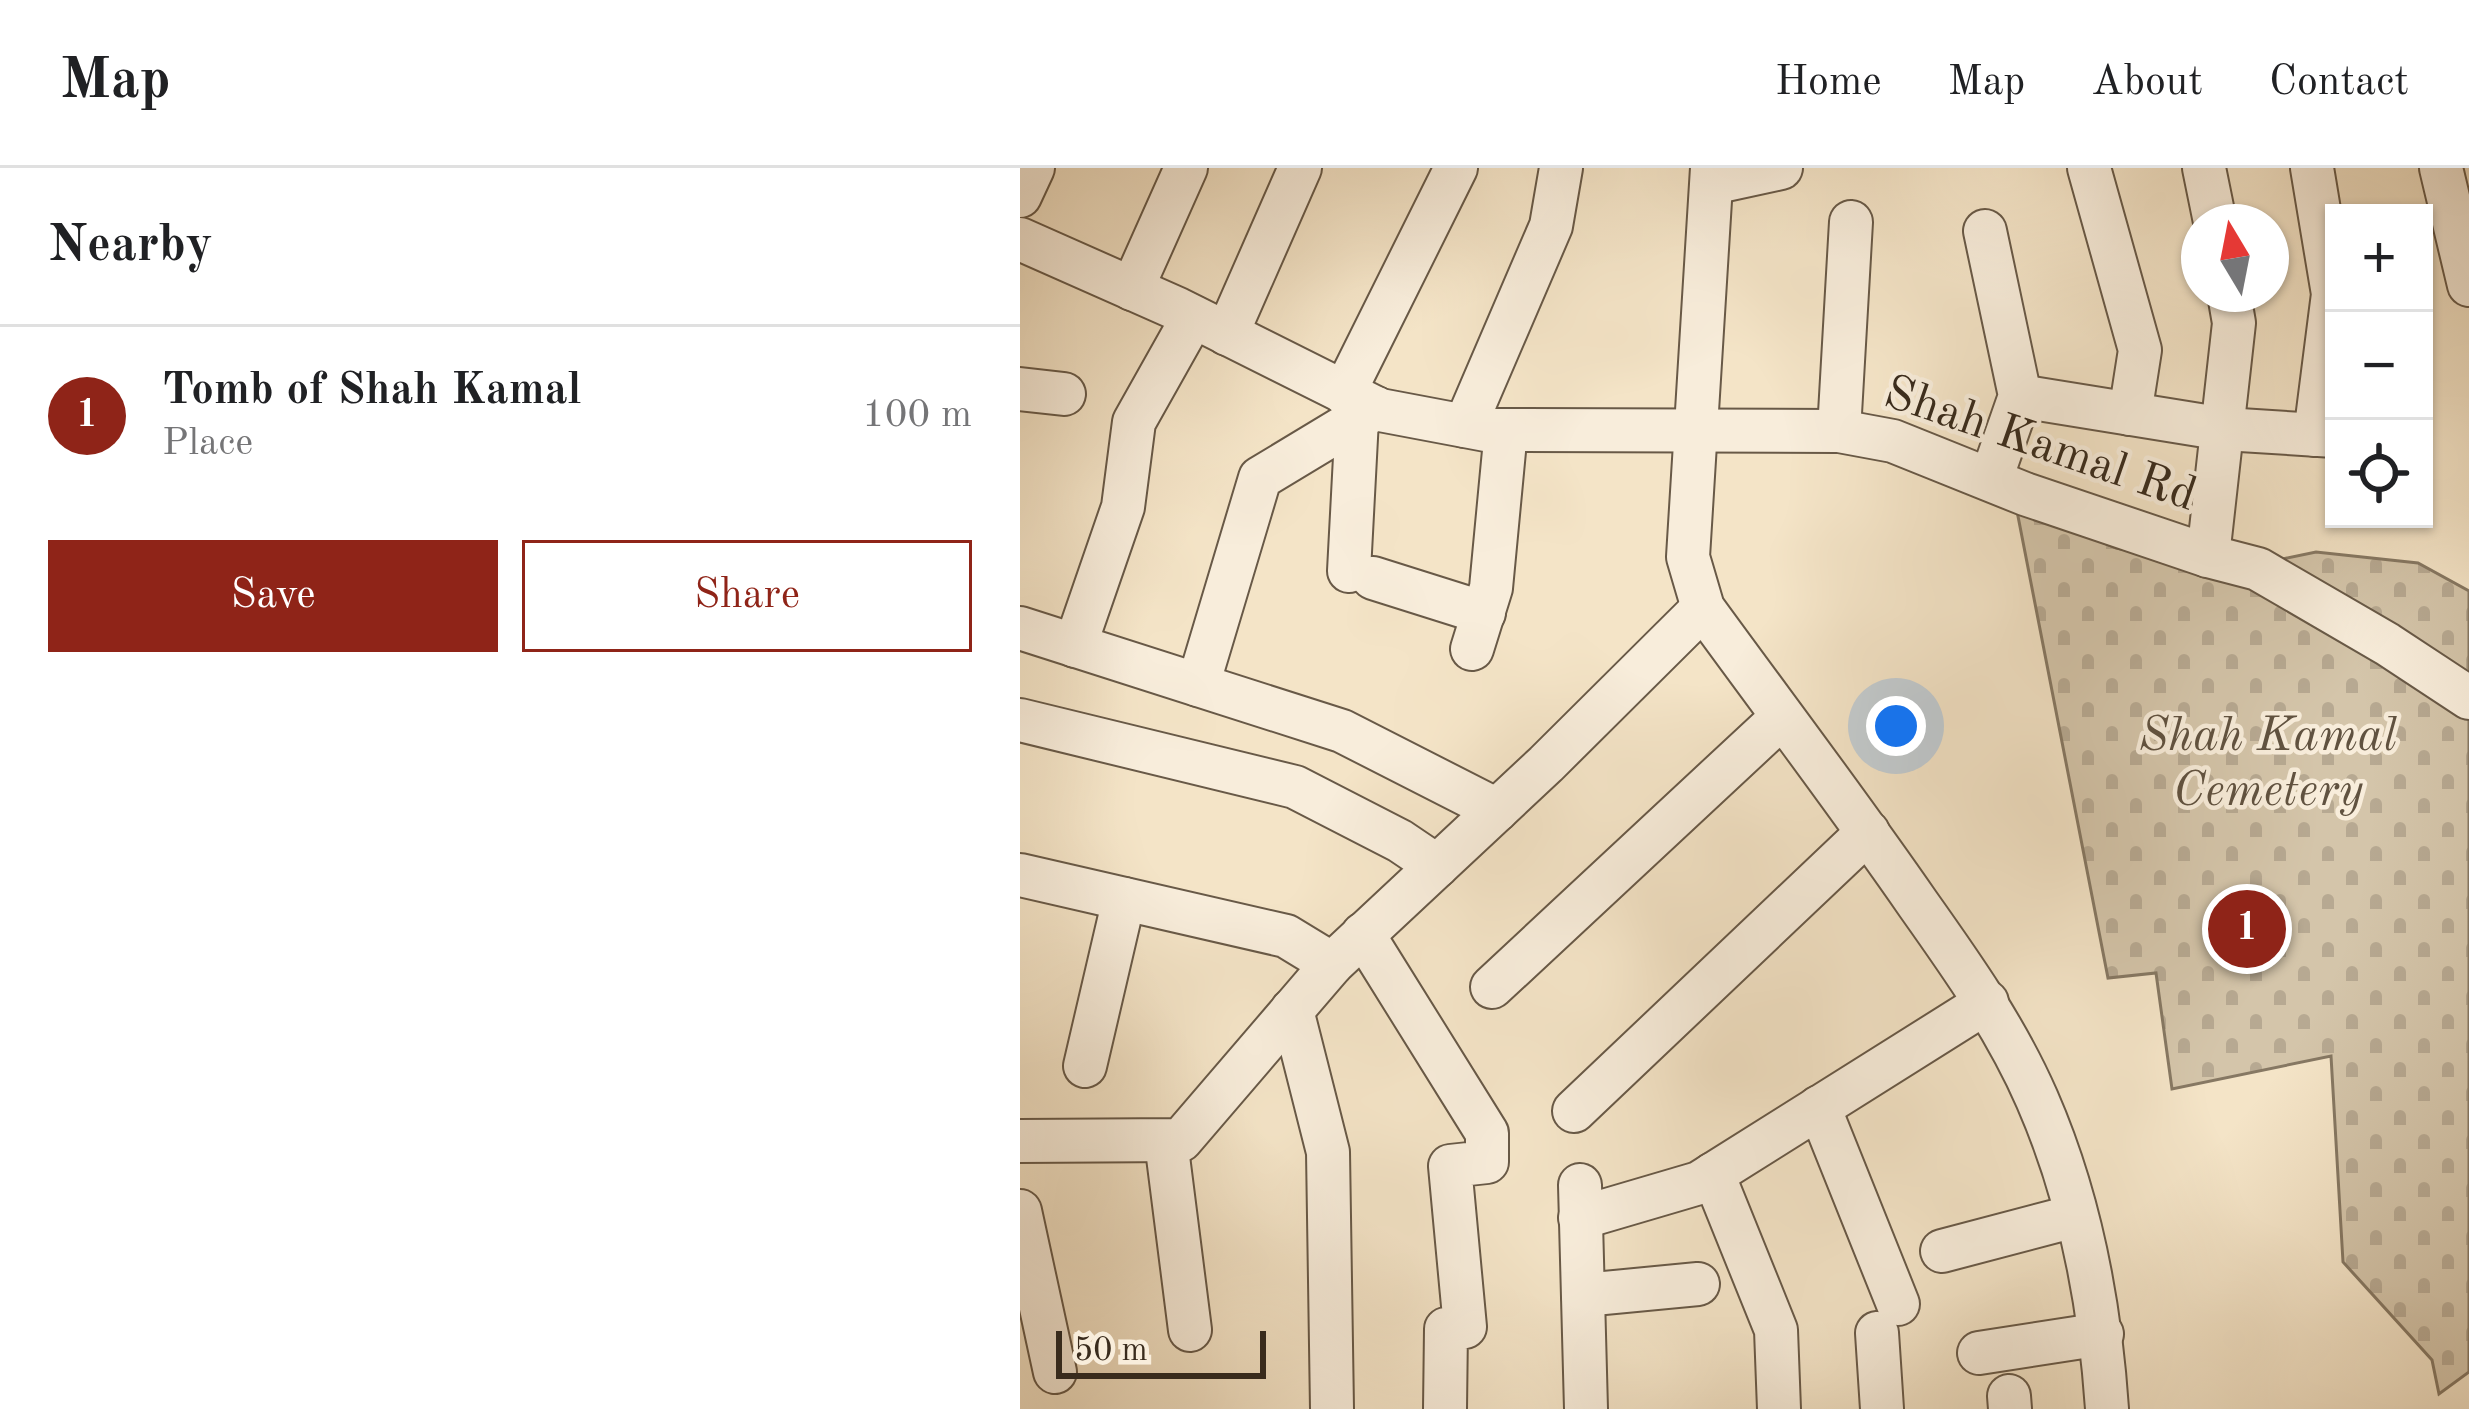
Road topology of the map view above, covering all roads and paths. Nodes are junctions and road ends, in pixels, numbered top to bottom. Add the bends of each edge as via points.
1 (1033, 168) edge
2 (1186, 168) edge
3 (1300, 168) edge
4 (1456, 168) edge
5 (1561, 168) edge
6 (1781, 168) edge
7 (2089, 168) edge
8 (2204, 168) edge
9 (2312, 168) edge
10 (2441, 168) edge
11 (1712, 175) edge
12 (1020, 196) edge
13 (2211, 204) edge
14 (1851, 222) dead end
15 (1985, 231) dead end
16 (1020, 239) edge
17 (2469, 285) edge
18 (1132, 289) junction
19 (2232, 312) edge
20 (1210, 326) junction
21 (1020, 389) edge
22 (1064, 394) dead end
23 (2020, 396) junction
24 (1359, 407) junction
25 (2130, 414) junction
26 (2326, 420) edge
27 (1485, 428) junction
28 (2224, 429) junction
29 (1839, 431) junction
30 (1697, 433) junction
31 (2325, 436) edge
32 (1991, 479) junction
33 (2208, 556) junction
34 (1703, 608) junction
35 (1020, 628) edge
36 (1075, 646) junction
37 (1198, 685) junction
38 (2469, 698) edge
39 (1782, 717) junction
40 (1020, 721) edge
41 (1497, 810) junction
42 (1868, 832) junction
43 (1437, 866) junction
44 (1020, 874) edge
45 (1124, 898) junction
46 (1364, 934) junction
47 (1332, 964) junction
48 (1492, 987) dead end
49 (1987, 1002) junction
50 (1292, 1010) junction
51 (1084, 1066) dead end
52 (1819, 1107) junction
53 (1574, 1111) dead end
54 (1020, 1141) edge
55 (1166, 1141) junction
56 (1713, 1174) junction
57 (1020, 1211) edge
58 (2075, 1216) junction
59 (1942, 1251) dead end
60 (1698, 1284) dead end
61 (1582, 1295) junction
62 (1030, 1310) edge
63 (1190, 1330) dead end
64 (2102, 1334) junction
65 (1978, 1353) dead end
66 (1055, 1372) dead end
67 (1332, 1409) edge
68 (1445, 1409) edge
69 (1586, 1409) edge
70 (1779, 1409) edge
71 (1882, 1409) edge
72 (2107, 1409) edge

1 - 12 street
2 - 18 street
3 - 20 street
4 - 24 street
5 - 27 street via 1551,226
6 - 11 street
7 - 25 street via 2140,350
8 - 13 street
9 - 26 street via 2333,294
10 - 17 street
11 - 30 street
14 - 29 street
15 - 23 street
16 - 18 street, Shah Kamal Rd
18 - 20 street, Shah Kamal Rd
19 - 28 street
20 - 24 street, Shah Kamal Rd
20 - 36 street via 1134,422 1123,507
21 - 22 street
23 - 25 street
23 - 32 street
24 - 27 street, Shah Kamal Rd
24 - 27 street via 1361,575 1478,631 1491,588
24 - 37 street via 1260,478
25 - 28 street
27 - 30 street, Shah Kamal Rd
28 - 31 street
28 - 33 street
29 - 30 street, Shah Kamal Rd
29 - 32 street, Shah Kamal Rd via 1893,441
30 - 34 street via 1688,557
32 - 33 street, Shah Kamal Rd
33 - 38 street, Shah Kamal Rd via 2258,568
34 - 39 street
34 - 41 street
35 - 36 street
36 - 37 street
37 - 41 street via 1342,730
39 - 42 street
39 - 48 street
40 - 43 street via 1295,788
41 - 43 street
42 - 49 street
42 - 53 street
43 - 46 street
44 - 45 street
45 - 47 street via 1286,936
45 - 51 street
46 - 47 street
46 - 68 street via 1487,1133 1487,1162 1450,1166 1465,1327 1446,1330
47 - 50 street
49 - 52 street
49 - 58 street via 2036,1095
50 - 55 street via 1180,1141
50 - 67 street via 1328,1152
52 - 56 street
52 - 71 street via 1887,1318
54 - 55 street
55 - 63 street
56 - 61 street via 1580,1202
56 - 70 street via 1776,1330
57 - 62 street
58 - 59 street
58 - 64 street
60 - 61 street
61 - 69 street
62 - 66 street
64 - 65 street
64 - 72 street

